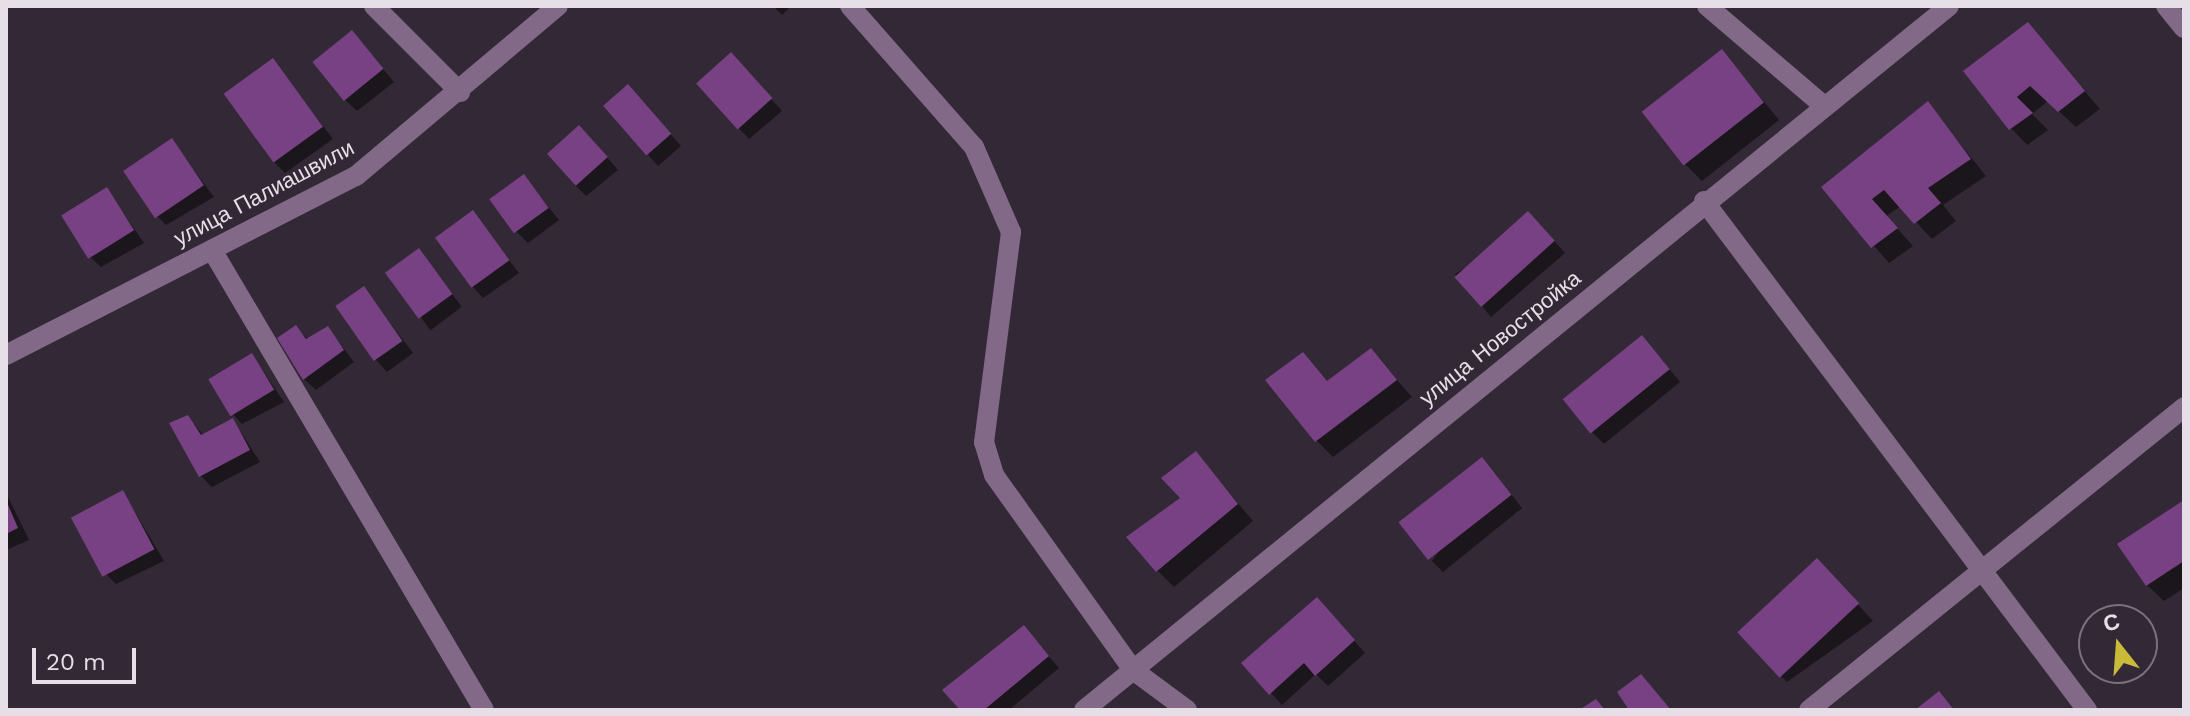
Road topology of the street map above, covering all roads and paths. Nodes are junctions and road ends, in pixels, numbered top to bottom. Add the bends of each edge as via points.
1 (374, 6) edge
2 (558, 6) edge
3 (850, 6) edge
4 (1707, 6) edge
5 (1949, 6) edge
6 (2166, 6) edge
7 (2184, 28) edge
8 (460, 92) junction
9 (1823, 105) junction
10 (1704, 201) junction
11 (212, 250) junction
12 (6, 355) edge
13 (2184, 407) edge
14 (1977, 567) junction
15 (1133, 670) junction
16 (484, 710) edge
17 (1084, 710) edge
18 (1187, 710) edge
19 (1809, 710) edge
20 (2087, 710) edge

1 - 8 street
2 - 8 street, улица Палиашвили
3 - 15 street via 974,147 1011,232 984,442 994,475
4 - 9 street
5 - 9 street, улица Новостройка
6 - 7 street
8 - 11 street, улица Палиашвили via 356,176
9 - 10 street, улица Новостройка
10 - 14 street
10 - 15 street, улица Новостройка
11 - 12 street, улица Палиашвили
11 - 16 street
13 - 14 street
14 - 19 street
14 - 20 street
15 - 17 street, улица Новостройка
15 - 18 street

